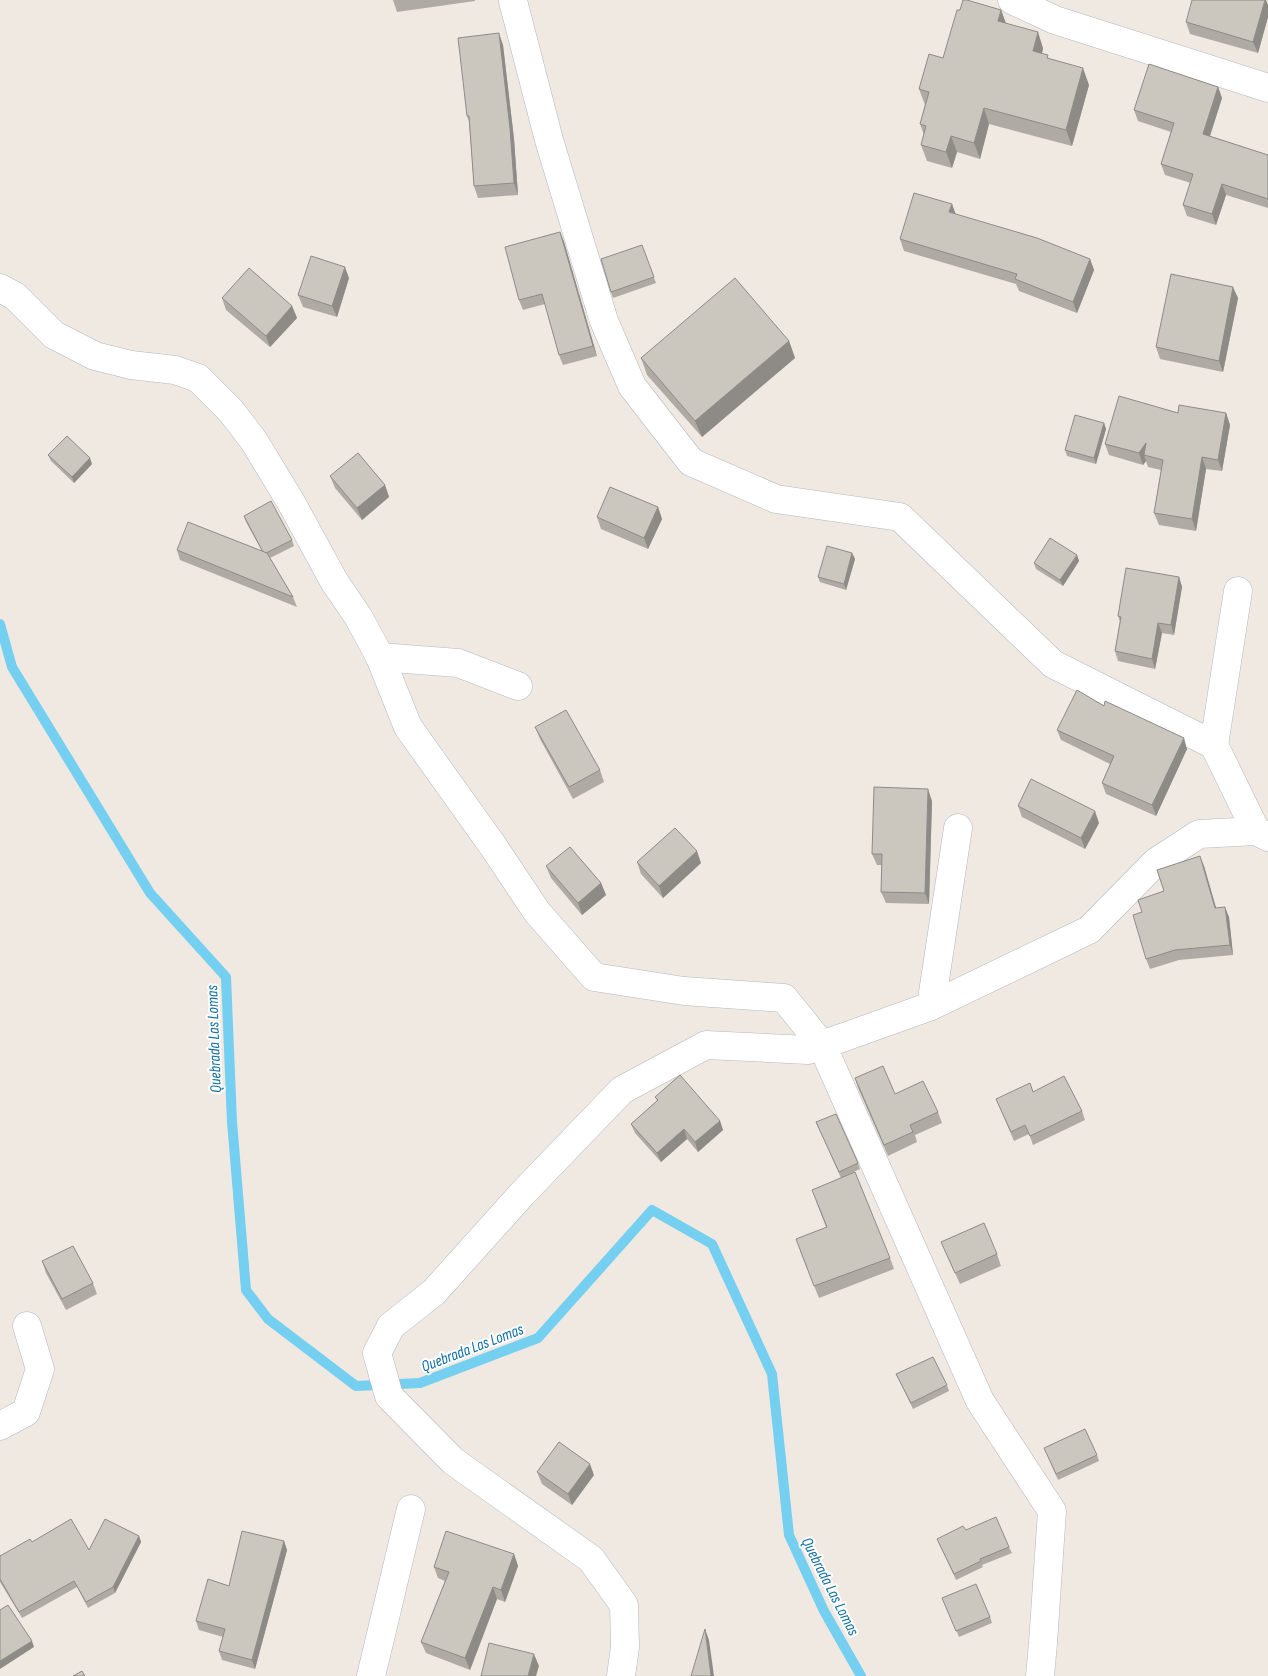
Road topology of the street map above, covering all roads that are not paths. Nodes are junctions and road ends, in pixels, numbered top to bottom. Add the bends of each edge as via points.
1 (1012, 0) edge
2 (513, 1) edge
3 (1268, 88) edge
4 (0, 288) edge
5 (1238, 591) dead end
6 (380, 657) junction
7 (518, 686) dead end
8 (1214, 745) junction
9 (958, 828) dead end
10 (1262, 834) edge
11 (931, 1006) junction
12 (822, 1044) junction
13 (27, 1326) dead end
14 (0, 1426) edge
15 (411, 1509) dead end
16 (371, 1676) edge
17 (621, 1676) edge
18 (1040, 1676) edge

1 - 3 street via 1056,20
2 - 8 street via 549,140 604,321 632,386 691,462 776,499 900,517 1053,664
4 - 6 street via 14,296 54,335 95,356 175,370 198,378 231,411 254,441
5 - 8 street
6 - 7 street via 458,663
6 - 12 street via 408,727 537,912 594,977 684,991 784,998
8 - 10 street
9 - 11 street
10 - 11 street via 1199,834 1156,862 1089,930
11 - 12 street
12 - 17 street via 808,1050 706,1045 622,1090 434,1292 391,1326 378,1353 389,1396 453,1461 591,1559 624,1605 625,1648
12 - 18 street via 980,1401 1052,1511
13 - 14 street via 40,1369 26,1412
15 - 16 street

